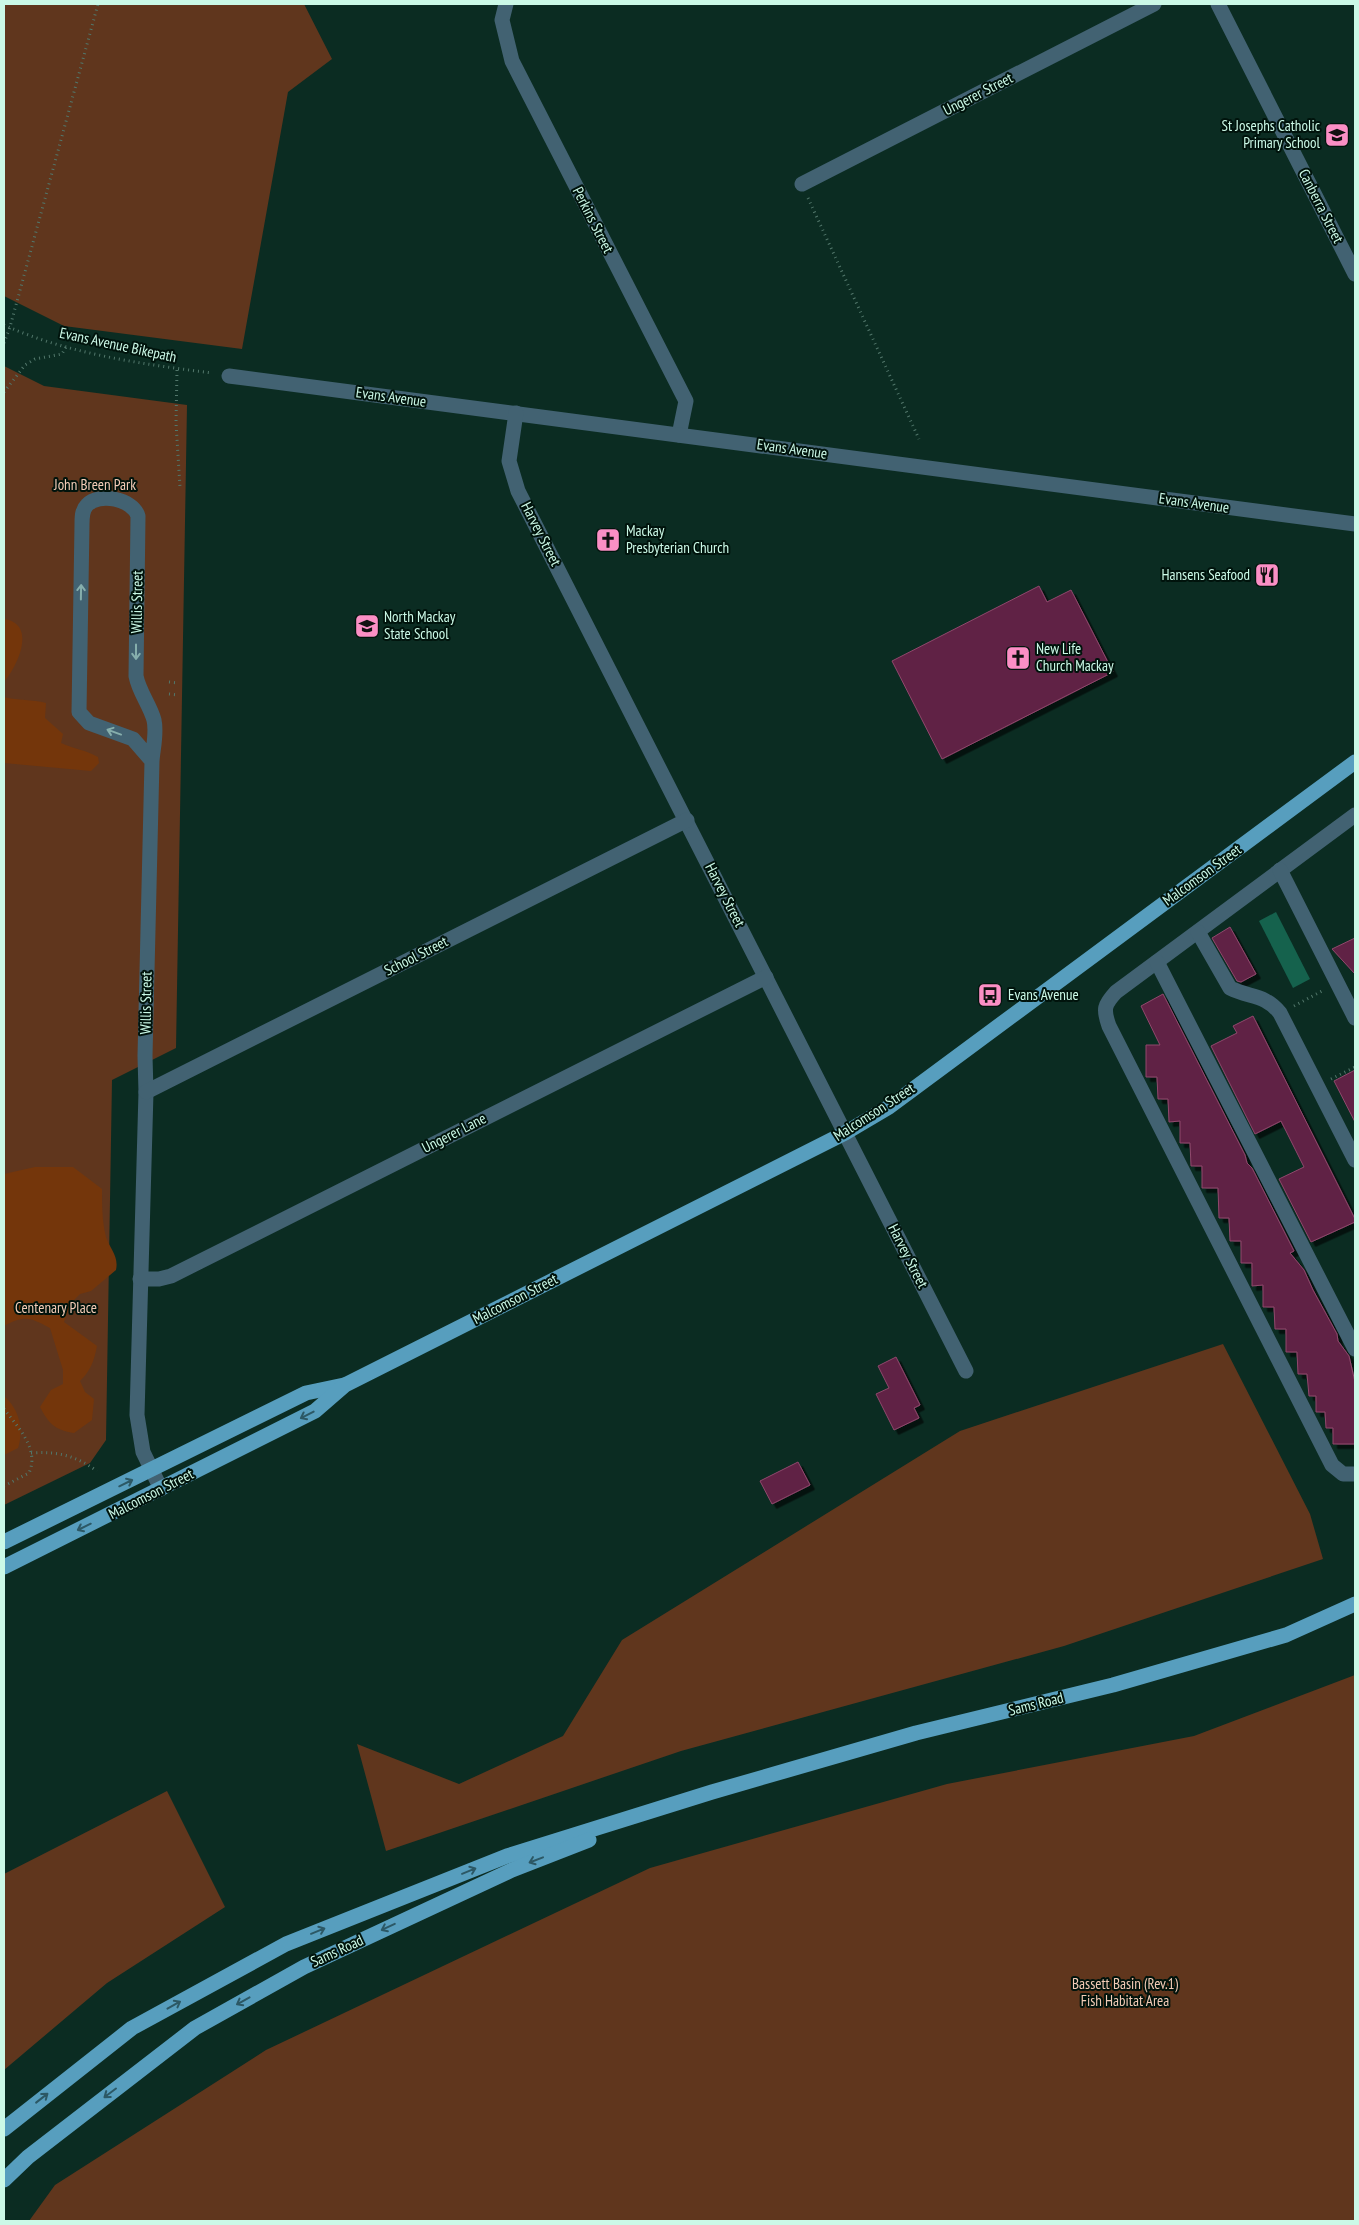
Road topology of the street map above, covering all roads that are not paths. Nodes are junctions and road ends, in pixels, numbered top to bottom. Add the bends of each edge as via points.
1 (506, 4) edge
2 (1154, 4) edge
3 (1218, 4) edge
4 (802, 184) road end
5 (1355, 274) edge
6 (229, 376) road end
7 (516, 413) junction
8 (680, 434) junction
9 (1355, 524) edge
10 (152, 760) junction
11 (1355, 762) edge
12 (687, 820) junction
13 (1353, 823) edge
14 (1280, 870) junction
15 (1198, 932) junction
16 (1157, 962) junction
17 (766, 977) junction
18 (1355, 1018) edge
19 (146, 1092) junction
20 (846, 1133) junction
21 (1355, 1160) edge
22 (140, 1279) junction
23 (1355, 1349) edge
24 (966, 1371) dead end
25 (345, 1385) junction
26 (151, 1470) junction
27 (1355, 1474) edge
28 (161, 1489) junction
29 (4, 1542) edge
30 (4, 1567) edge
31 (1355, 1604) edge
32 (712, 1792) junction
33 (4, 2129) edge
34 (4, 2180) edge

1 - 8 street, Perkins Street via 502,20 512,60 686,401
2 - 4 street, Ungerer Street
3 - 5 street, Canberra Street
6 - 7 street, Evans Avenue
7 - 8 street, Evans Avenue
7 - 12 street, Harvey Street via 509,461 518,491
8 - 9 street, Evans Avenue
10 -> 10 street, Willis Street via 133,739 89,723 79,712 82,513 87,504 95,500 127,502 138,516 136,676 154,720
10 - 19 street, Willis Street
11 - 20 main road, Malcomson Street via 888,1106
12 - 17 street, Harvey Street
12 - 19 street, School Street
13 - 14 street
14 - 15 street
14 - 18 street
15 - 16 street
15 - 21 street via 1230,988 1263,998 1280,1013
16 - 23 street
16 - 27 street via 1107,1002 1104,1013 1109,1026 1332,1465 1344,1474
17 - 20 street, Harvey Street
17 - 22 street, Ungerer Lane via 171,1276
19 - 22 street, Willis Street
20 - 24 street, Harvey Street
20 - 25 main road, Malcomson Street
22 - 26 street, Willis Street via 137,1416 143,1452
25 - 26 main road, Malcomson Street via 306,1393
25 -> 28 main road, Malcomson Street via 315,1411
26 - 28 street, Willis Street
29 -> 26 main road, Malcomson Street
28 -> 30 main road, Malcomson Street
31 - 32 main road, Sams Road via 1286,1635 1113,1685 916,1733
33 -> 32 main road, Sams Road via 132,2028 286,1944 507,1856
32 -> 34 main road, Sams Road via 512,1870 304,1967 195,2028 35,2151

